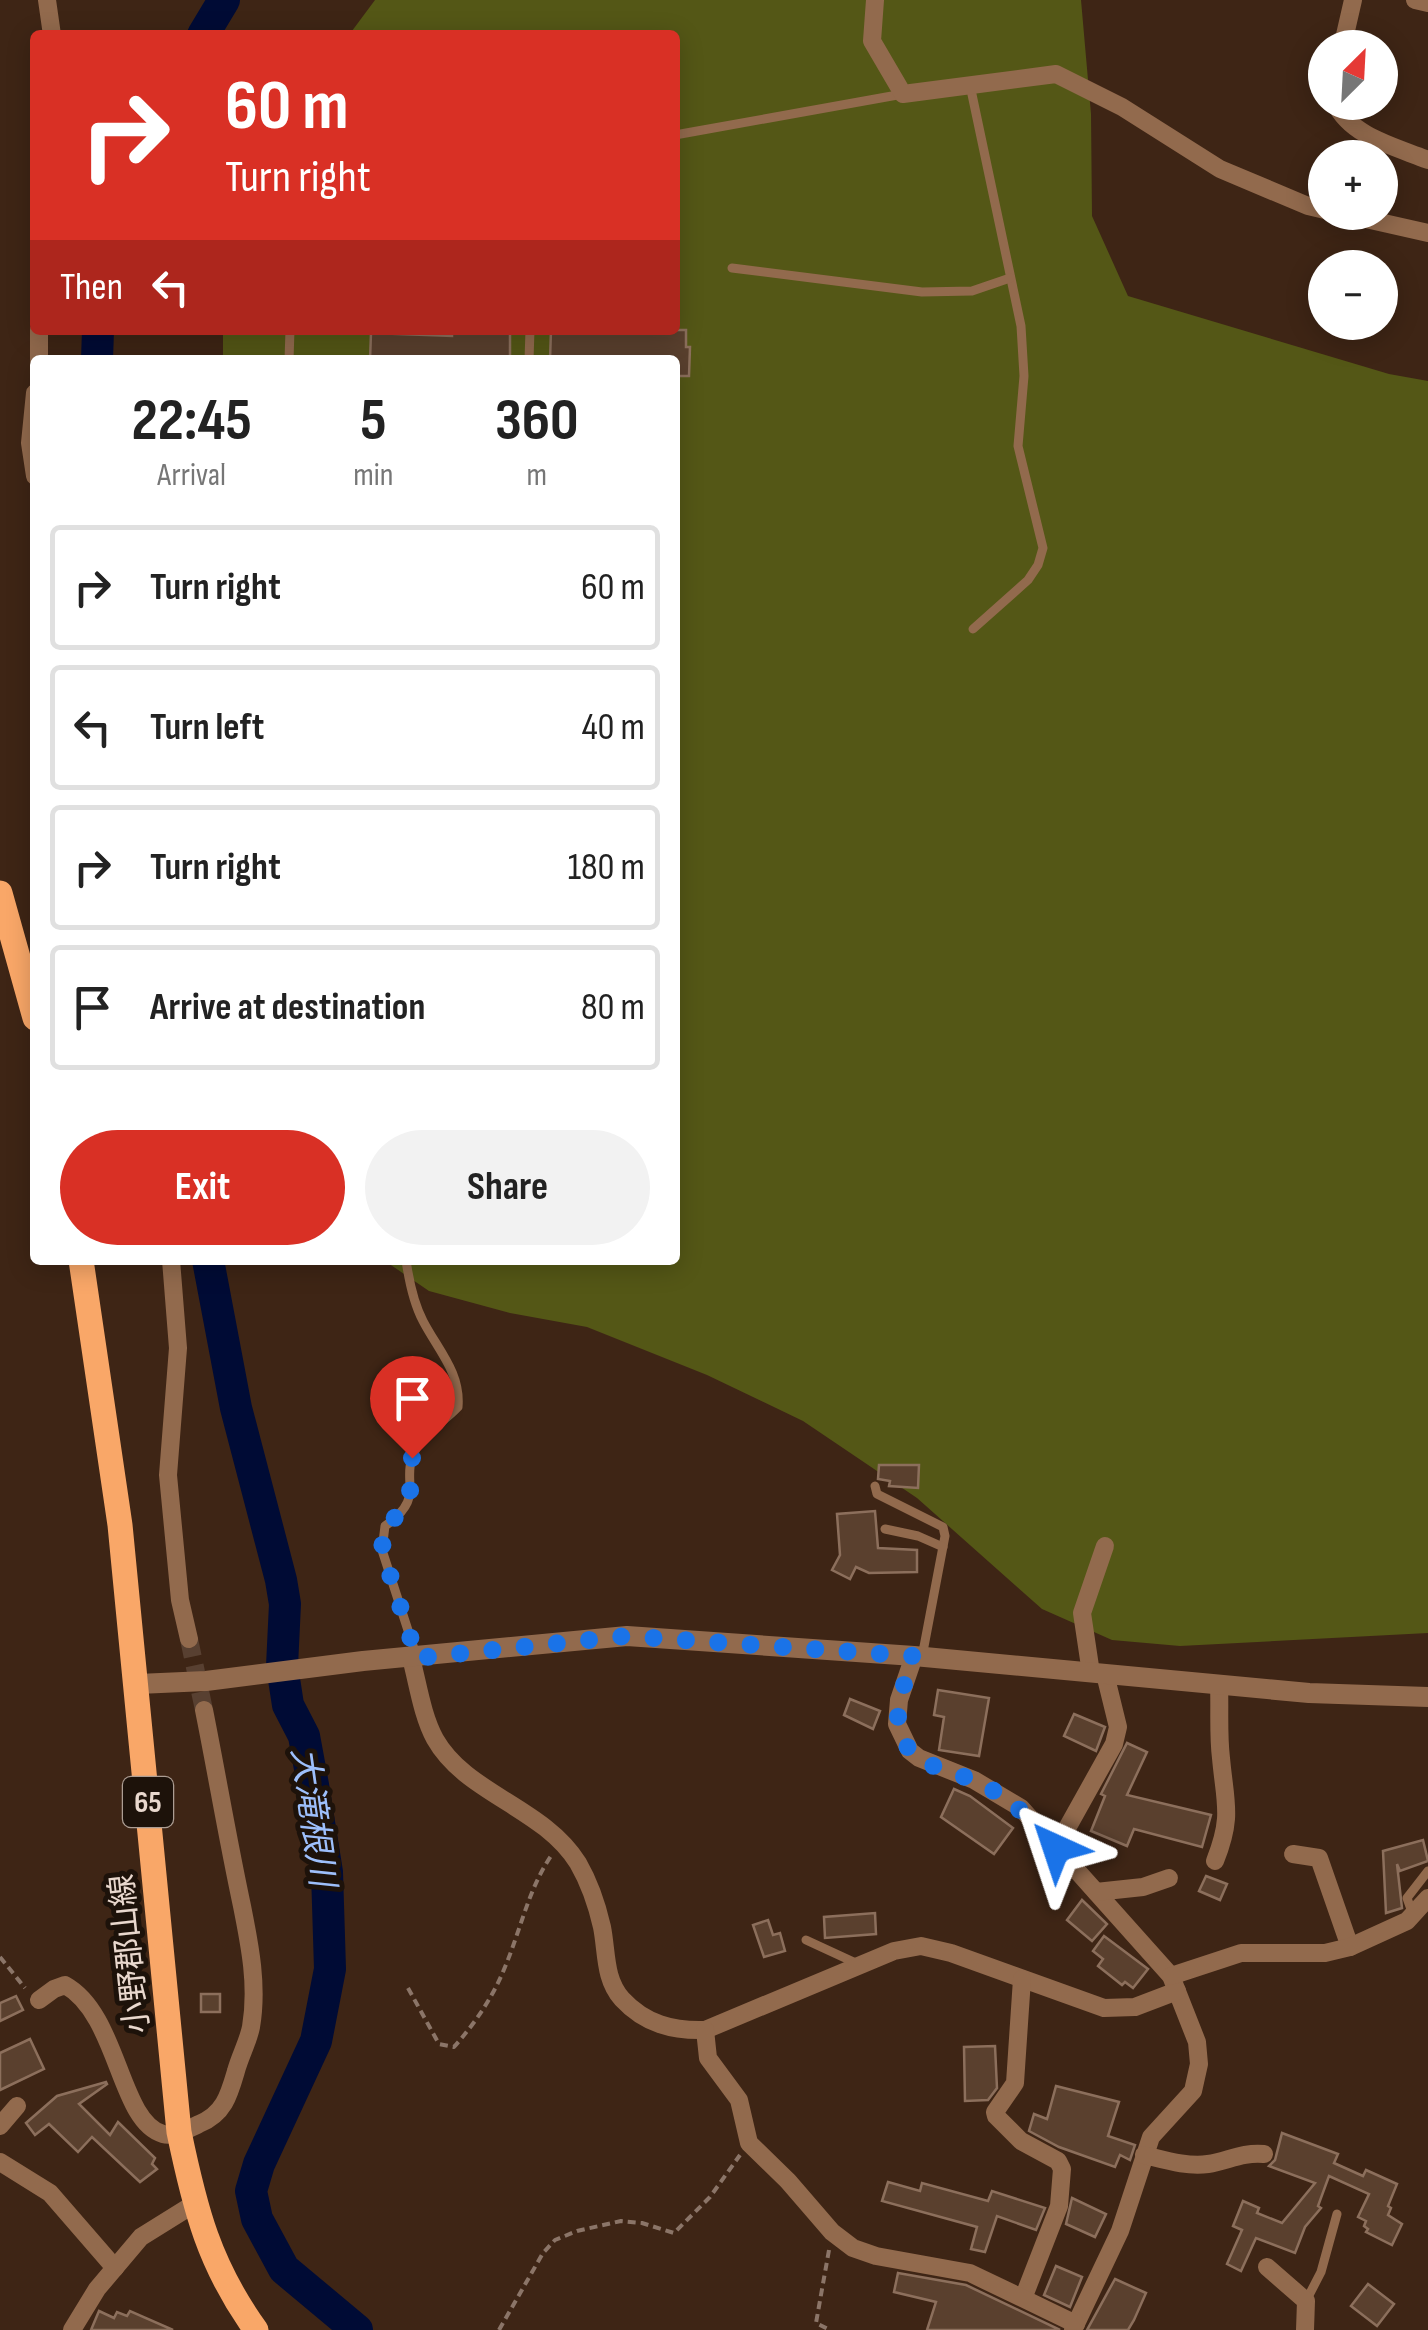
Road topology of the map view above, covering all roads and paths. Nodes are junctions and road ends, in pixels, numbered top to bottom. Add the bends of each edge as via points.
1 (47, 0) edge
2 (876, 0) edge
3 (1352, 0) edge
4 (1415, 0) edge
5 (1428, 3) edge
6 (51, 30) edge
7 (1346, 30) edge
8 (970, 85) junction
9 (903, 94) junction
10 (1345, 120) edge
11 (680, 134) edge
12 (1428, 160) edge
13 (1308, 203) edge
14 (1398, 227) edge
15 (1428, 234) edge
16 (732, 268) dead end
17 (1010, 278) junction
18 (973, 629) dead end
19 (0, 892) edge
20 (30, 1000) edge
21 (82, 1265) edge
22 (171, 1265) edge
23 (407, 1265) edge
24 (875, 1486) dead end
25 (885, 1529) dead end
26 (1105, 1546) dead end
27 (943, 1547) junction
28 (189, 1638) tunnel mouth
29 (918, 1656) junction
30 (414, 1658) junction
31 (1098, 1673) junction
32 (138, 1684) junction
33 (1220, 1685) junction
34 (1428, 1697) edge
35 (204, 1710) tunnel mouth
36 (568, 1847) junction
37 (1056, 1848) junction
38 (1293, 1854) dead end
39 (1215, 1861) dead end
40 (1428, 1871) edge
41 (1169, 1878) dead end
42 (1096, 1892) junction
43 (1428, 1898) edge
44 (1413, 1915) junction
45 (806, 1940) dead end
46 (1350, 1947) junction
47 (0, 1957) edge
48 (859, 1965) junction
49 (1022, 1979) junction
50 (1174, 1983) junction
51 (408, 1988) dead end
52 (40, 2000) joint
53 (705, 2030) junction
54 (16, 2106) dead end
55 (0, 2126) edge
56 (180, 2132) junction
57 (749, 2143) junction
58 (1264, 2154) dead end
59 (1144, 2156) junction
60 (0, 2162) edge
61 (194, 2204) junction
62 (1337, 2214) dead end
63 (832, 2232) junction
64 (1266, 2266) dead end
65 (115, 2268) junction
66 (1024, 2296) junction
67 (1306, 2301) junction
68 (1074, 2327) edge
69 (72, 2330) edge
70 (256, 2330) edge
71 (500, 2330) edge
72 (830, 2330) edge
73 (1305, 2330) edge

1 - 6 street
2 - 9 street via 872,41
3 - 7 street
4 - 5 street
8 - 9 street
8 - 13 street via 1056,74 1122,106 1220,169
8 - 17 lane
9 - 11 lane
10 - 12 street
14 - 15 street
16 - 17 lane via 922,292 972,291
17 - 18 lane via 1024,376 1018,446 1043,548 1028,580
19 - 20 main road
21 - 32 main road, 小野郡山線 / 65
22 - 28 street via 178,1348 168,1476
23 - 30 lane via 415,1303 459,1392 458,1407 412,1458 412,1499 384,1526 382,1550
24 - 27 lane via 878,1494 943,1527
25 - 27 lane
26 - 31 street via 1082,1614
27 - 29 lane
29 - 30 street via 626,1636
29 - 31 street
29 - 37 street via 899,1700 897,1724 910,1750 1021,1808
30 - 32 street
30 - 36 street via 424,1710 444,1751
31 - 33 street
31 - 37 street via 1118,1727 1114,1744
32 - 56 main road, 小野郡山線 / 65
33 - 34 street
33 - 39 street via 1228,1800
35 - 56 street via 254,1964 251,2028 222,2109
36 - 51 path via 547,1862 489,2002 454,2047 439,2044
36 - 53 street via 586,1878 620,1997 658,2025
37 - 42 street
38 - 46 street via 1318,1858
40 - 44 lane via 1407,1898
41 - 42 street
42 - 50 street
43 - 44 street
44 - 46 street
45 - 48 lane
46 - 50 street via 1240,1953
47 - 52 path
48 - 49 street via 922,1946
48 - 53 street
49 - 50 street via 1118,2009 1135,2007
49 - 66 street via 1015,2083 996,2116 1020,2142 1062,2169 1059,2206
50 - 59 street via 1197,2042 1198,2078 1151,2137
52 - 56 street via 65,1985 78,1992 116,2056 140,2117 167,2136
53 - 57 street via 708,2058 738,2100
54 - 55 street
56 - 61 main road, 小野郡山線 / 65
57 - 63 street
57 - 71 path via 674,2232 622,2220 554,2240
58 - 59 street via 1247,2152 1210,2164
59 - 68 street via 1120,2231
60 - 65 street via 50,2193
61 - 65 street via 141,2237
61 - 70 main road, 小野郡山線 / 65 via 229,2290
62 - 67 lane via 1322,2272
63 - 66 street via 853,2248 970,2273
63 - 72 path via 816,2324
64 - 67 street
65 - 69 street
66 - 68 street
67 - 73 street

